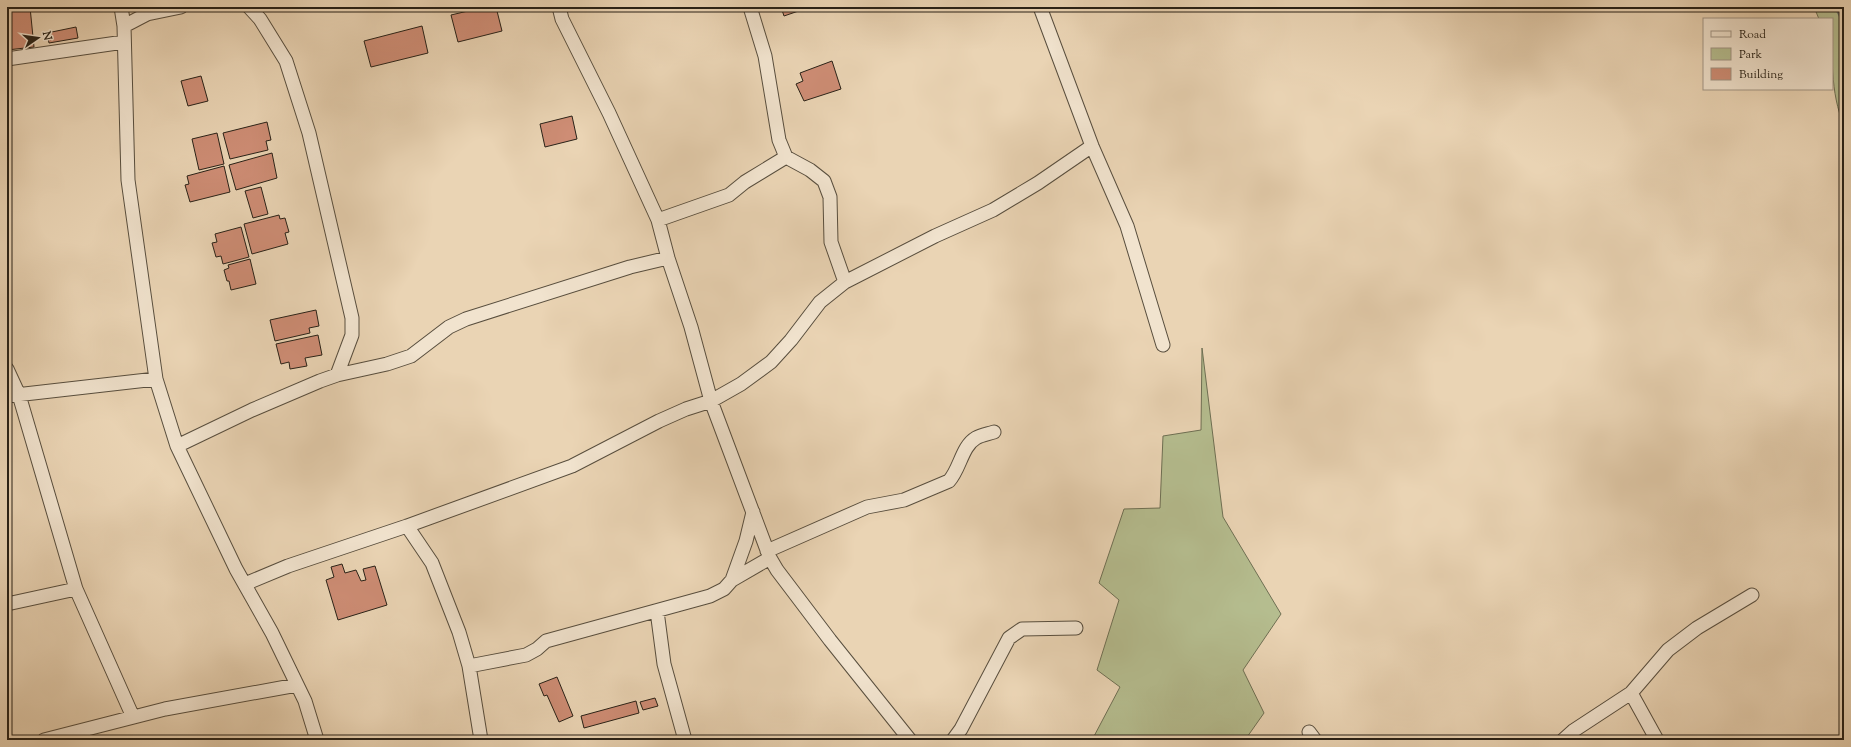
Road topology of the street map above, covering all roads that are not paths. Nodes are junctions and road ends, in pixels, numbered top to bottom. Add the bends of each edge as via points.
1 (121, 7) edge
2 (181, 7) edge
3 (249, 7) edge
4 (559, 7) edge
5 (750, 7) edge
6 (1040, 7) edge
7 (124, 26) junction
8 (124, 42) junction
9 (7, 60) edge
10 (1092, 146) junction
11 (786, 157) junction
12 (658, 220) junction
13 (668, 258) junction
14 (845, 282) junction
15 (1164, 345) dead end
16 (7, 369) edge
17 (337, 375) junction
18 (156, 379) junction
19 (13, 396) edge
20 (711, 400) junction
21 (994, 432) dead end
22 (178, 446) junction
23 (753, 512) junction
24 (408, 526) junction
25 (769, 554) junction
26 (732, 580) junction
27 (245, 584) junction
28 (76, 589) junction
29 (1752, 595) dead end
30 (7, 604) edge
31 (657, 611) junction
32 (1076, 628) dead end
33 (469, 666) junction
34 (297, 685) junction
35 (1631, 693) junction
36 (133, 717) junction
37 (44, 740) edge
38 (317, 740) edge
39 (481, 740) edge
40 (685, 740) edge
41 (910, 740) edge
42 (953, 740) edge
43 (1564, 740) edge
44 (1657, 740) edge

1 - 7 street
2 - 7 street via 147,14
3 - 17 street via 260,19 286,61 309,133 324,192 352,318 352,335
4 - 12 street via 565,26
5 - 11 street via 764,56 779,140
6 - 10 street
7 - 8 street
8 - 9 street
8 - 18 street via 128,180
10 - 14 street via 993,210
10 - 15 street via 1127,226
11 - 12 street via 729,195
11 - 14 street via 824,181 830,197 831,242
12 - 13 street
13 - 17 street via 630,267 466,319 449,327 411,356
13 - 20 street via 691,327
14 - 20 street via 820,302 792,340 771,362 741,384
16 - 19 street
17 - 22 street via 252,410
18 - 19 street
18 - 22 street
19 - 28 street
20 - 23 street
20 - 24 street via 686,408 572,466
21 - 25 street via 969,443 954,476 949,481 904,500 867,507
22 - 27 street
23 - 25 street
23 - 26 street
24 - 27 street via 288,566
24 - 33 street via 432,563 459,632
25 - 26 street
25 - 41 street via 777,570 830,640
26 - 31 street via 724,589 710,596
27 - 34 street
28 - 30 street
28 - 36 street
29 - 35 street via 1696,628 1668,650
31 - 33 street via 546,641 526,655
31 - 40 street via 664,664
32 - 42 street via 1022,628 1009,638
33 - 39 street
34 - 36 street via 165,708
34 - 38 street via 305,701
35 - 43 street via 1572,730
35 - 44 street
36 - 37 street

